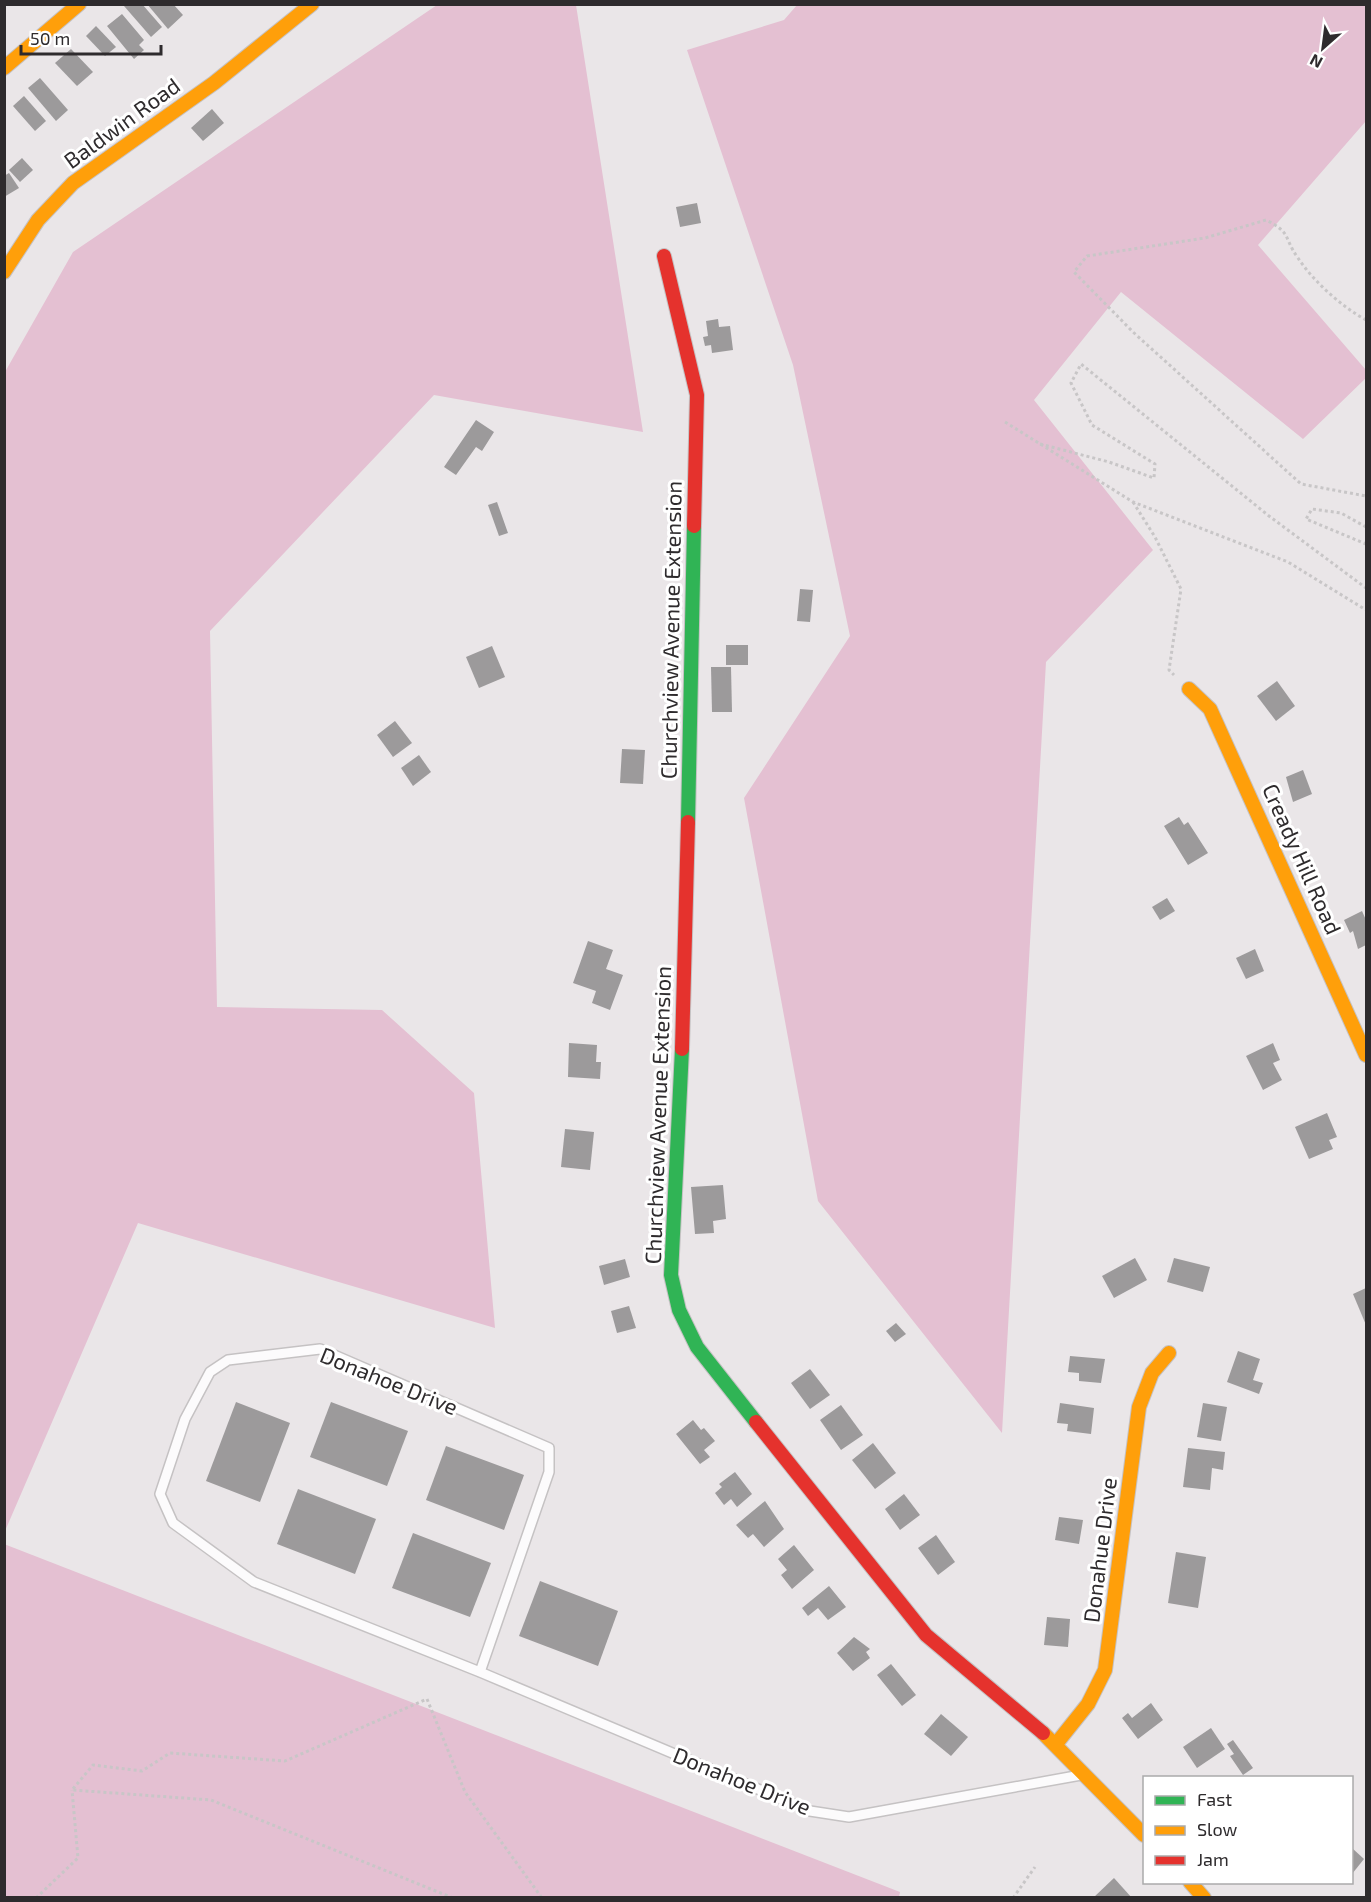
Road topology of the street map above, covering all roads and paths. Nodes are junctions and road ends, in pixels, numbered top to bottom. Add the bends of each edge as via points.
1 (79, 4) edge
2 (312, 4) edge
3 (4, 68) edge
4 (664, 256) dead end
5 (4, 272) edge
6 (1366, 320) edge
7 (1005, 422) dead end
8 (1040, 444) junction
9 (1366, 496) edge
10 (1133, 502) junction
11 (1366, 526) edge
12 (1366, 544) edge
13 (1366, 588) edge
14 (1366, 610) edge
15 (1188, 689) joint
16 (1366, 1055) edge
17 (1169, 1353) dead end
18 (480, 1672) junction
19 (1056, 1744) junction
20 (1086, 1774) junction
21 (72, 1790) junction
22 (1143, 1834) edge
23 (1035, 1867) dead end
24 (1192, 1884) edge
25 (36, 1898) edge
26 (453, 1898) edge
27 (542, 1898) edge
28 (1013, 1898) edge
29 (1204, 1898) edge

1 - 3 street
2 - 5 street, Baldwin Road via 214,83 73,183 38,220
4 - 19 street, Churchview Avenue Extension via 697,395 684,1020 671,1275 679,1310 697,1347 926,1635
6 - 9 path via 1346,309 1298,258 1283,229 1266,220 1205,238 1087,256 1074,272 1133,332 1301,484
7 - 8 path
8 - 10 path
8 - 13 path via 1154,478 1155,464 1092,426 1071,383 1081,364 1269,516
10 - 14 path via 1288,562
10 - 15 path via 1180,589 1169,670
11 - 12 path via 1341,513 1312,510 1306,519
15 - 16 street, Cready Hill Road via 1210,709
17 - 19 street, Donahue Drive via 1152,1373 1138,1407 1104,1678 1090,1703
18 - 18 lane, Donahoe Drive via 549,1472 549,1448 320,1349 228,1360 210,1372 185,1419 160,1494 173,1523 254,1582
18 - 20 lane, Donahoe Drive via 819,1813 849,1818
19 - 20 street, Churchview Avenue Extension
20 - 22 street, Churchview Avenue Extension
21 - 25 path via 78,1858
21 - 26 path via 211,1800
21 - 27 path via 93,1765 142,1771 170,1753 285,1761 427,1699 465,1792
23 - 28 path
24 - 29 street

